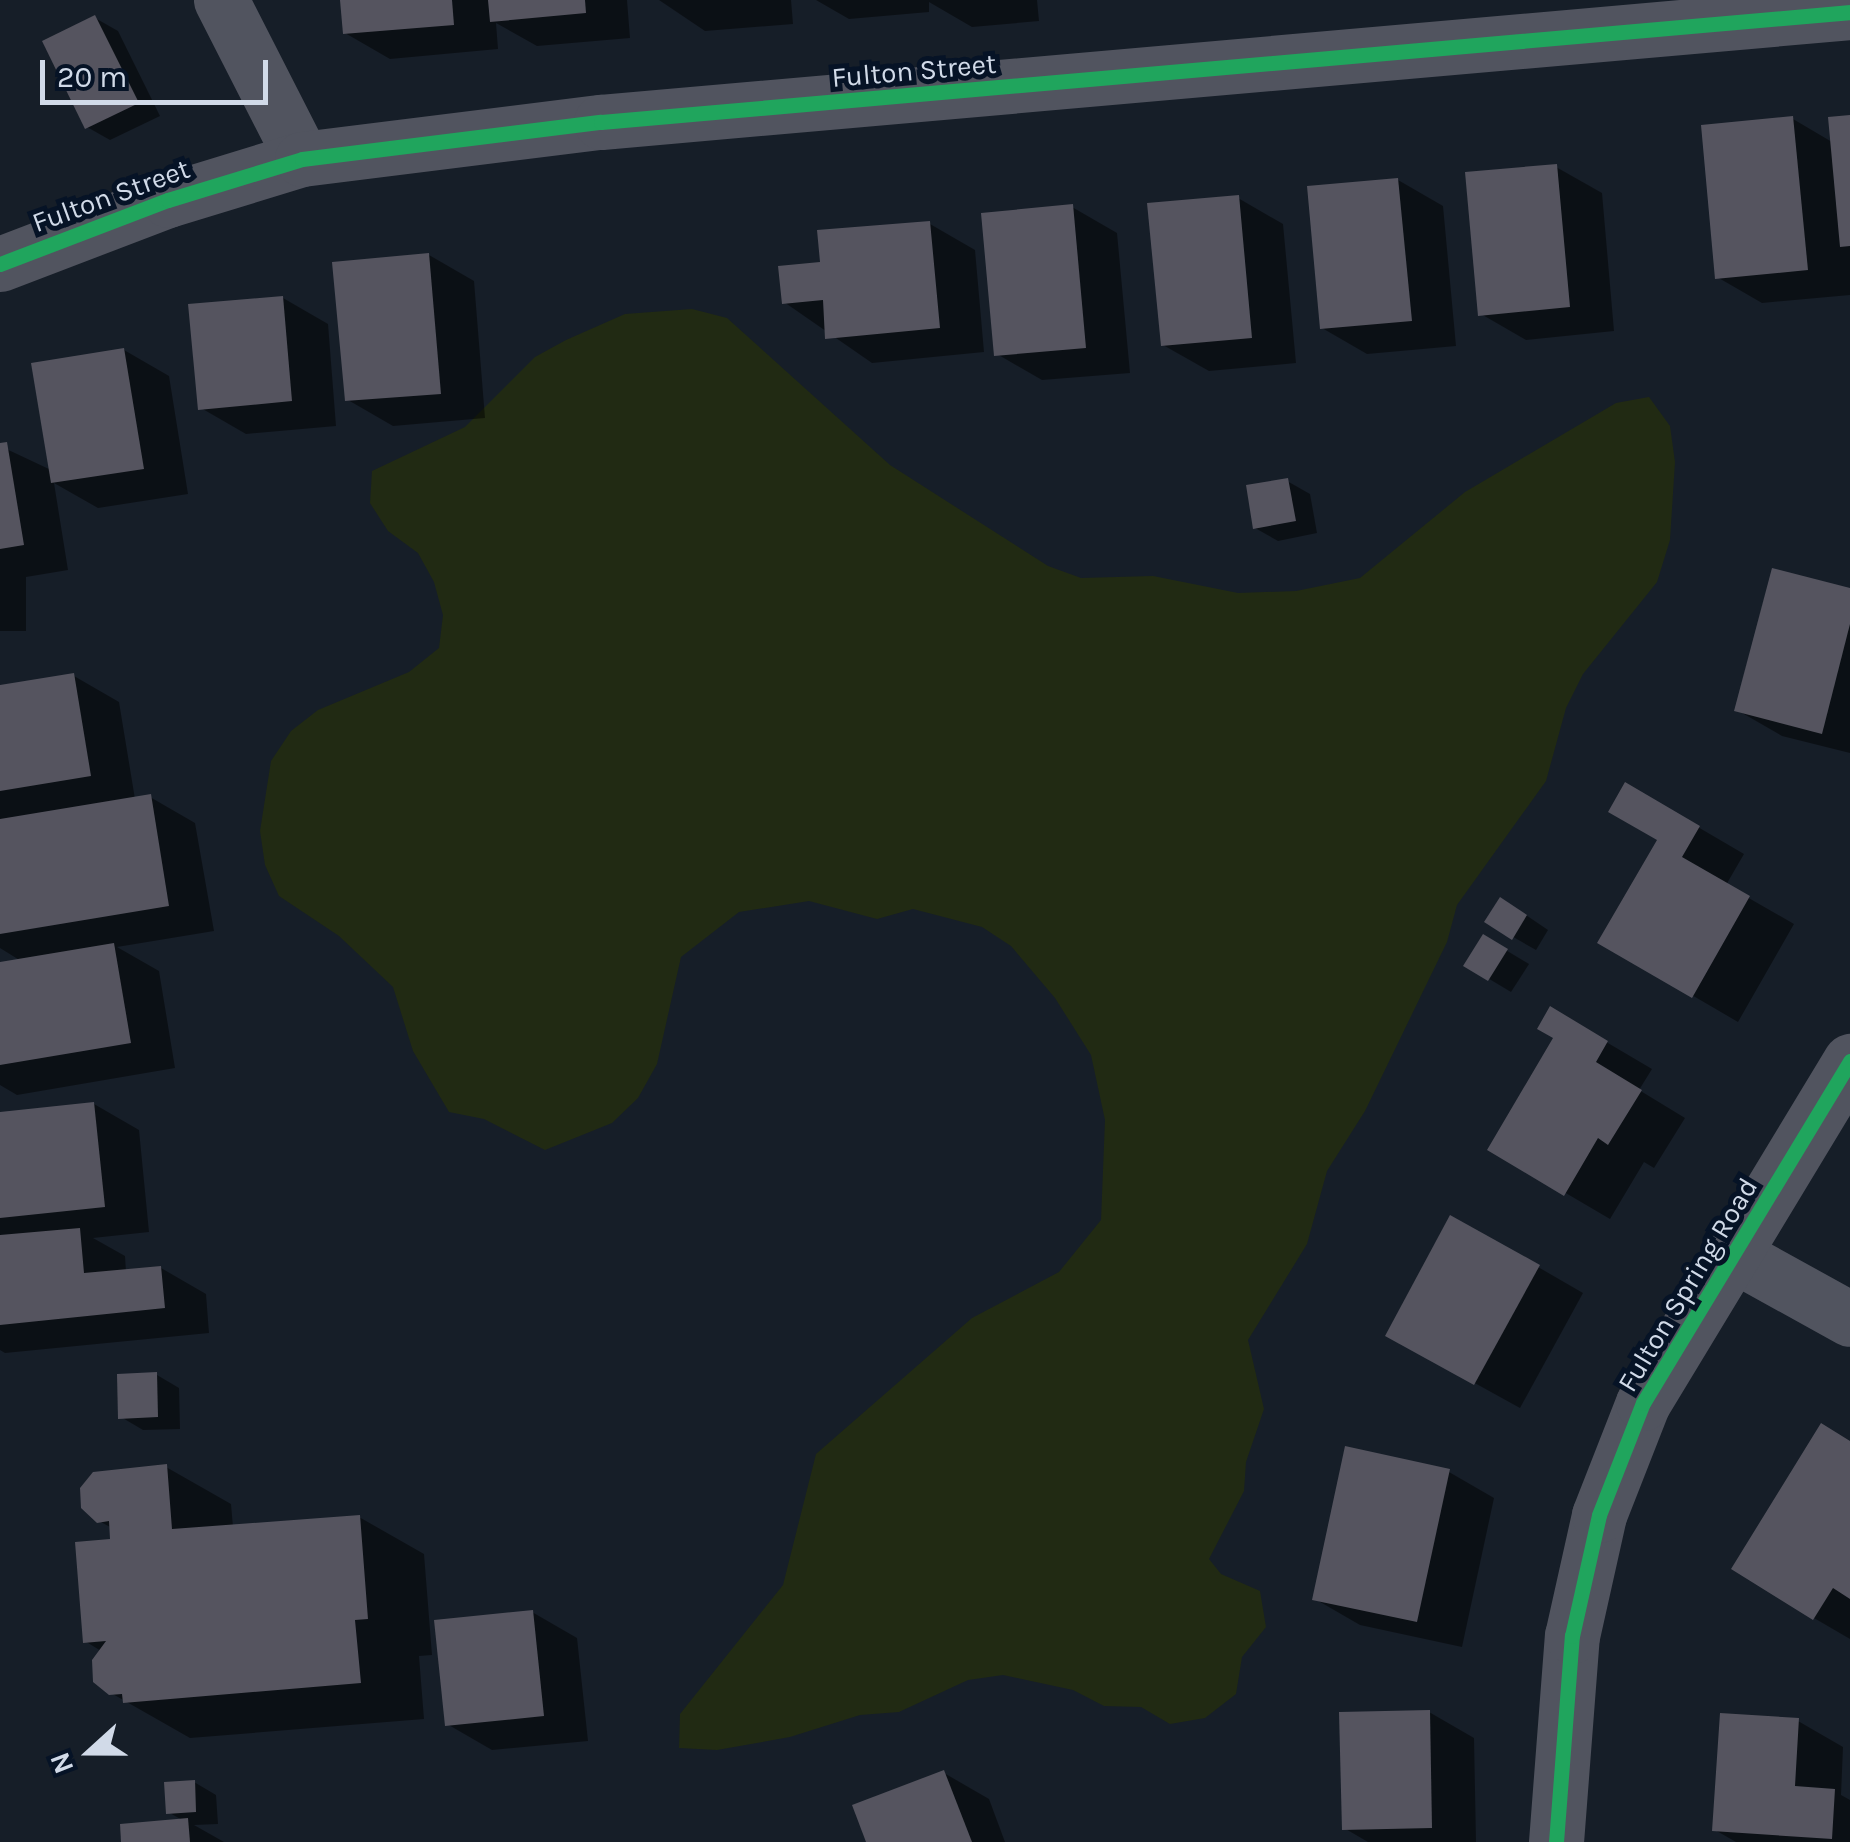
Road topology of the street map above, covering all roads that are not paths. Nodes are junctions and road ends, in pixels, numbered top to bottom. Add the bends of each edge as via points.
1 (221, 0) edge
2 (1850, 12) edge
3 (302, 159) junction
4 (0, 264) edge
5 (1850, 1061) edge
6 (1736, 1256) junction
7 (1850, 1319) edge
8 (1556, 1842) edge

1 - 3 street
2 - 3 street, Fulton Street via 601,122
3 - 4 street, Fulton Street via 168,200
5 - 6 street, Fulton Spring Road
6 - 7 street
6 - 8 street, Fulton Spring Road via 1643,1403 1599,1515 1572,1636

